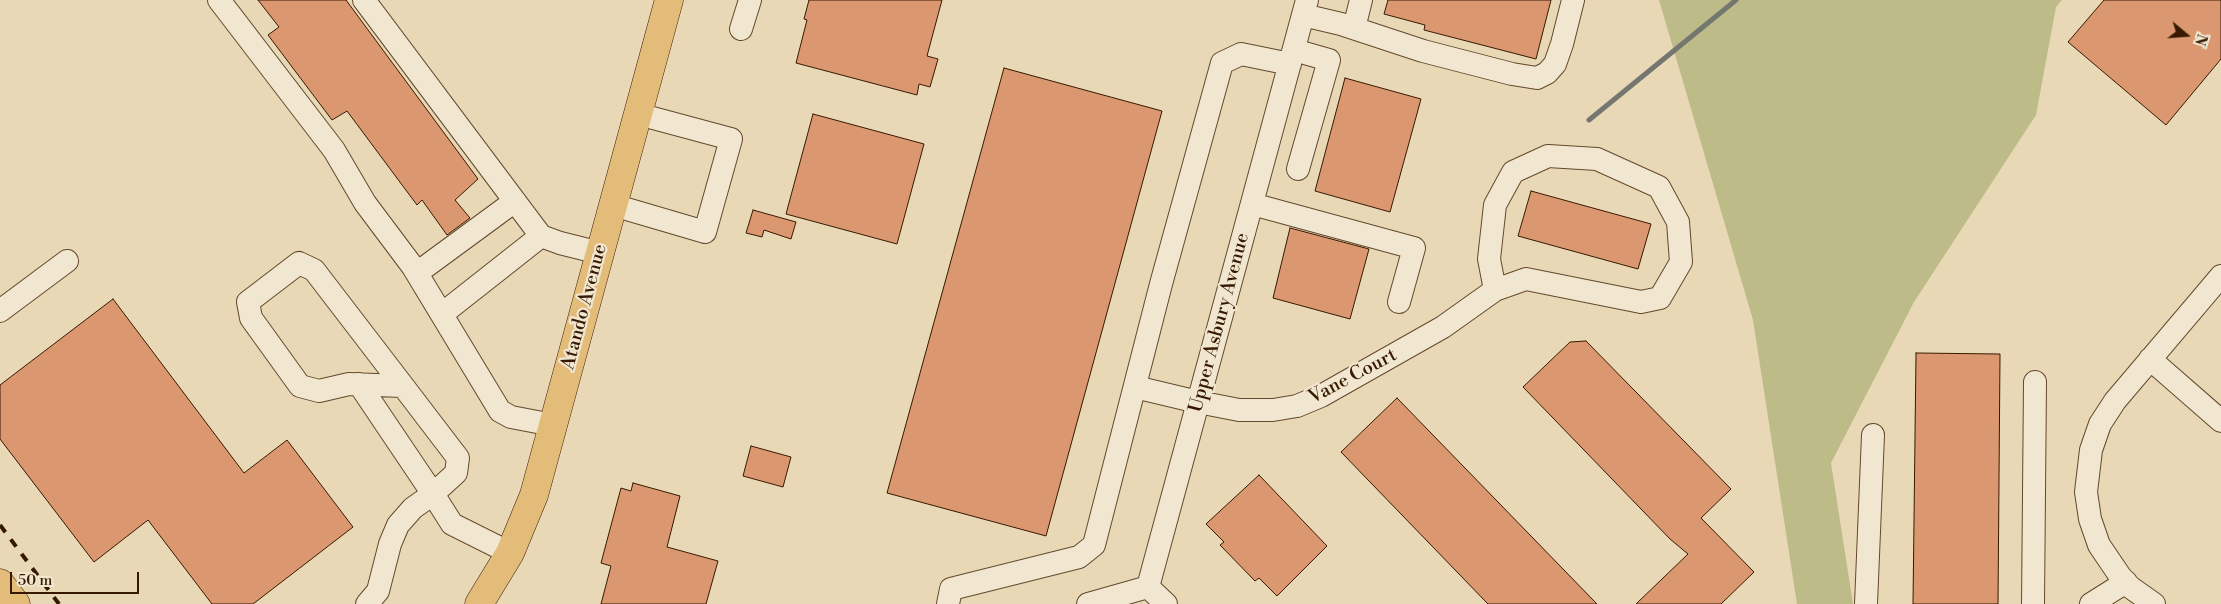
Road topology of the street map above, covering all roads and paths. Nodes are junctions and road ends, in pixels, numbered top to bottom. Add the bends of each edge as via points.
1 (219, 0) edge
2 (364, 0) edge
3 (669, 0) edge
4 (750, 0) edge
5 (1361, 0) edge
6 (1573, 0) edge
7 (1305, 7) edge
8 (1354, 28) junction
9 (741, 29) dead end
10 (1292, 57) junction
11 (638, 114) junction
12 (1298, 169) dead end
13 (515, 201) junction
14 (1252, 204) junction
15 (613, 205) junction
16 (541, 236) junction
17 (600, 253) junction
18 (67, 261) dead end
19 (417, 273) junction
20 (2221, 276) edge
21 (1495, 290) junction
22 (1399, 302) dead end
23 (0, 311) edge
24 (442, 314) junction
25 (2150, 359) junction
26 (2035, 382) dead end
27 (359, 384) junction
28 (403, 386) junction
29 (1135, 386) junction
30 (1198, 402) junction
31 (2221, 421) edge
32 (553, 425) junction
33 (1873, 434) dead end
34 (433, 494) junction
35 (510, 553) junction
36 (2126, 582) junction
37 (0, 583) edge
38 (1148, 587) junction
39 (485, 602) edge
40 (16, 604) edge
41 (367, 604) edge
42 (948, 604) edge
43 (1088, 604) edge
44 (1166, 604) edge
45 (1866, 604) edge
46 (2033, 604) edge
47 (2091, 604) edge
48 (2154, 604) edge

1 - 19 street via 334,150 364,203
2 - 13 street
3 - 11 main road, Atando Avenue
4 - 9 street
5 - 8 street
6 - 8 street via 1555,64 1537,78 1423,51
7 - 8 street
7 - 10 street, Upper Asbury Avenue
10 - 12 street via 1329,60
10 - 14 street, Upper Asbury Avenue
10 - 29 street via 1241,54 1222,62
11 - 15 main road, Atando Avenue
11 - 15 street via 732,139 705,232
13 - 16 street
13 - 19 street
14 - 22 street via 1414,248
14 - 30 street, Upper Asbury Avenue
15 - 17 main road, Atando Avenue
16 - 17 street
16 - 24 street
17 - 32 main road, Atando Avenue
18 - 23 street
19 - 24 street
20 - 25 street
21 - 21 street, Vane Court via 1526,279 1641,302 1660,298 1681,262 1678,222 1659,187 1597,160 1548,156 1513,172 1495,205 1489,259
21 - 30 street, Vane Court via 1443,327 1298,406 1252,411
24 - 32 street via 500,411 511,417
25 - 31 street
25 - 36 street via 2100,424 2086,478 2090,519 2099,545
26 - 46 street
27 - 28 street
27 - 28 street via 319,391 300,386 251,318 248,302 299,263 314,270
27 - 34 street
28 - 34 street via 458,458 456,474
29 - 30 street, Vane Court
29 - 42 street via 1094,544 1079,557 951,589
30 - 38 street, Upper Asbury Avenue
32 - 35 main road, Atando Avenue via 534,495
33 - 45 street
34 - 35 street via 452,524
34 - 41 street via 413,508 398,525 378,591
35 - 39 main road, Atando Avenue
36 - 47 street
36 - 48 street
37 - 40 main road
38 - 43 street
38 - 44 street

